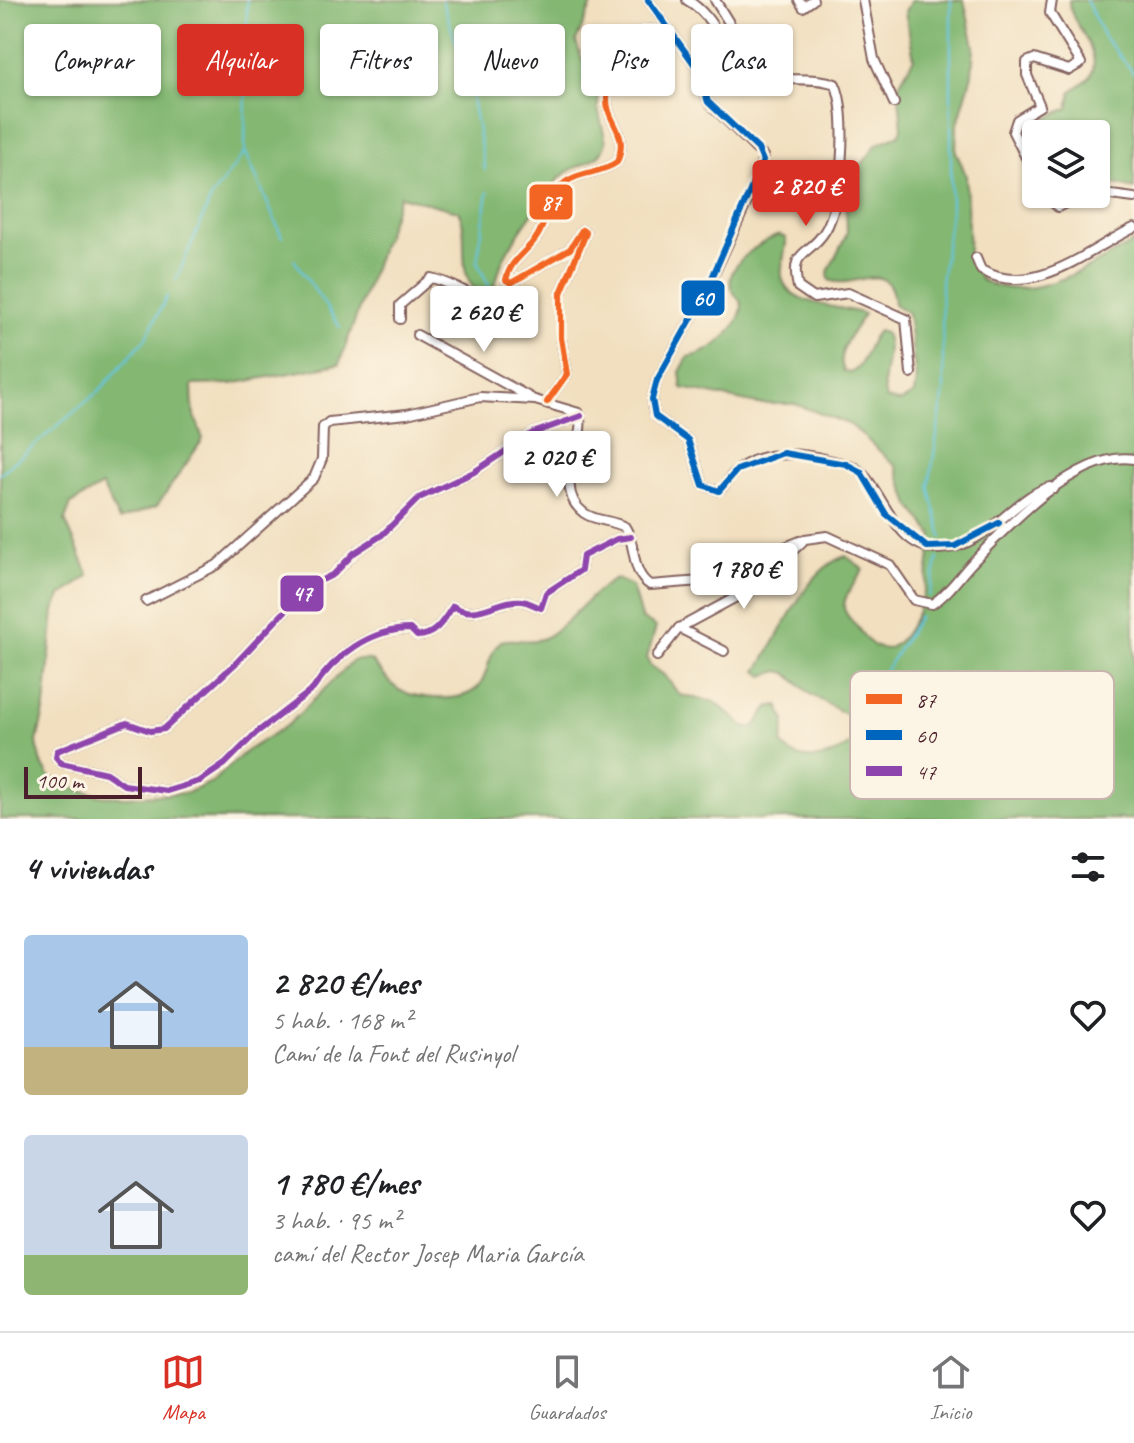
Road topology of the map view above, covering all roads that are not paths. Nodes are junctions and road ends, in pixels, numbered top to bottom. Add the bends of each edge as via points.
1 (648, 0) edge
2 (687, 0) edge
3 (715, 0) edge
4 (799, 0) edge
5 (813, 0) edge
6 (863, 0) edge
7 (1052, 0) edge
8 (663, 24) edge
9 (714, 24) edge
10 (730, 24) edge
11 (675, 40) edge
12 (793, 78) edge
13 (608, 96) edge
14 (894, 103) dead end
15 (1022, 150) edge
16 (1110, 195) edge
17 (1134, 198) edge
18 (1134, 228) edge
19 (976, 258) dead end
20 (511, 283) junction
21 (400, 319) dead end
22 (417, 335) dead end
23 (911, 373) dead end
24 (535, 400) junction
25 (547, 402) junction
26 (581, 416) junction
27 (1134, 459) edge
28 (1054, 489) junction
29 (631, 537) junction
30 (805, 539) junction
31 (146, 601) dead end
32 (679, 628) junction
33 (724, 651) dead end
34 (657, 656) dead end

1 - 8 street
2 - 9 street
3 - 10 street
4 - 5 street via 803,7
6 - 14 street via 874,59
7 - 15 street via 1050,13 1081,63 1069,70 1034,59 1027,62 1040,106 1017,120 1013,132
11 - 28 street via 697,68 708,102 758,149 763,161 704,296 654,390 655,416 688,440 703,485 719,491 737,470 783,453 855,466 886,514 920,543 936,549 989,530 1036,492
12 - 23 street via 835,84 844,128 827,229 800,253 794,270 798,287 814,298 848,293 906,319
13 - 20 street via 608,111 622,140 617,162 557,189 538,237 512,262 506,280
16 - 17 street
18 - 19 street via 1048,274 1008,279 981,270
20 - 21 street via 498,303 431,278 400,305
20 - 25 street via 570,249 582,230 586,233 561,293 567,374
22 - 24 street
24 - 25 street
24 - 31 street via 480,397 407,414 329,422 323,427 322,459 314,478 217,565
25 - 26 street
26 - 29 street via 570,466 573,497 588,516 616,522
26 - 29 street via 533,433 474,472 419,498 334,574 308,587 164,729 150,731 127,723 57,751 56,757 148,791 200,781 365,641 391,629 426,636 453,606 478,612 522,601 541,608 546,593 581,570 583,556
27 - 28 street via 1102,460
28 - 30 street via 932,604 914,600 897,572 881,559 827,536
29 - 30 street via 637,570 650,585 701,581
30 - 32 street via 753,588
32 - 33 street
32 - 34 street

